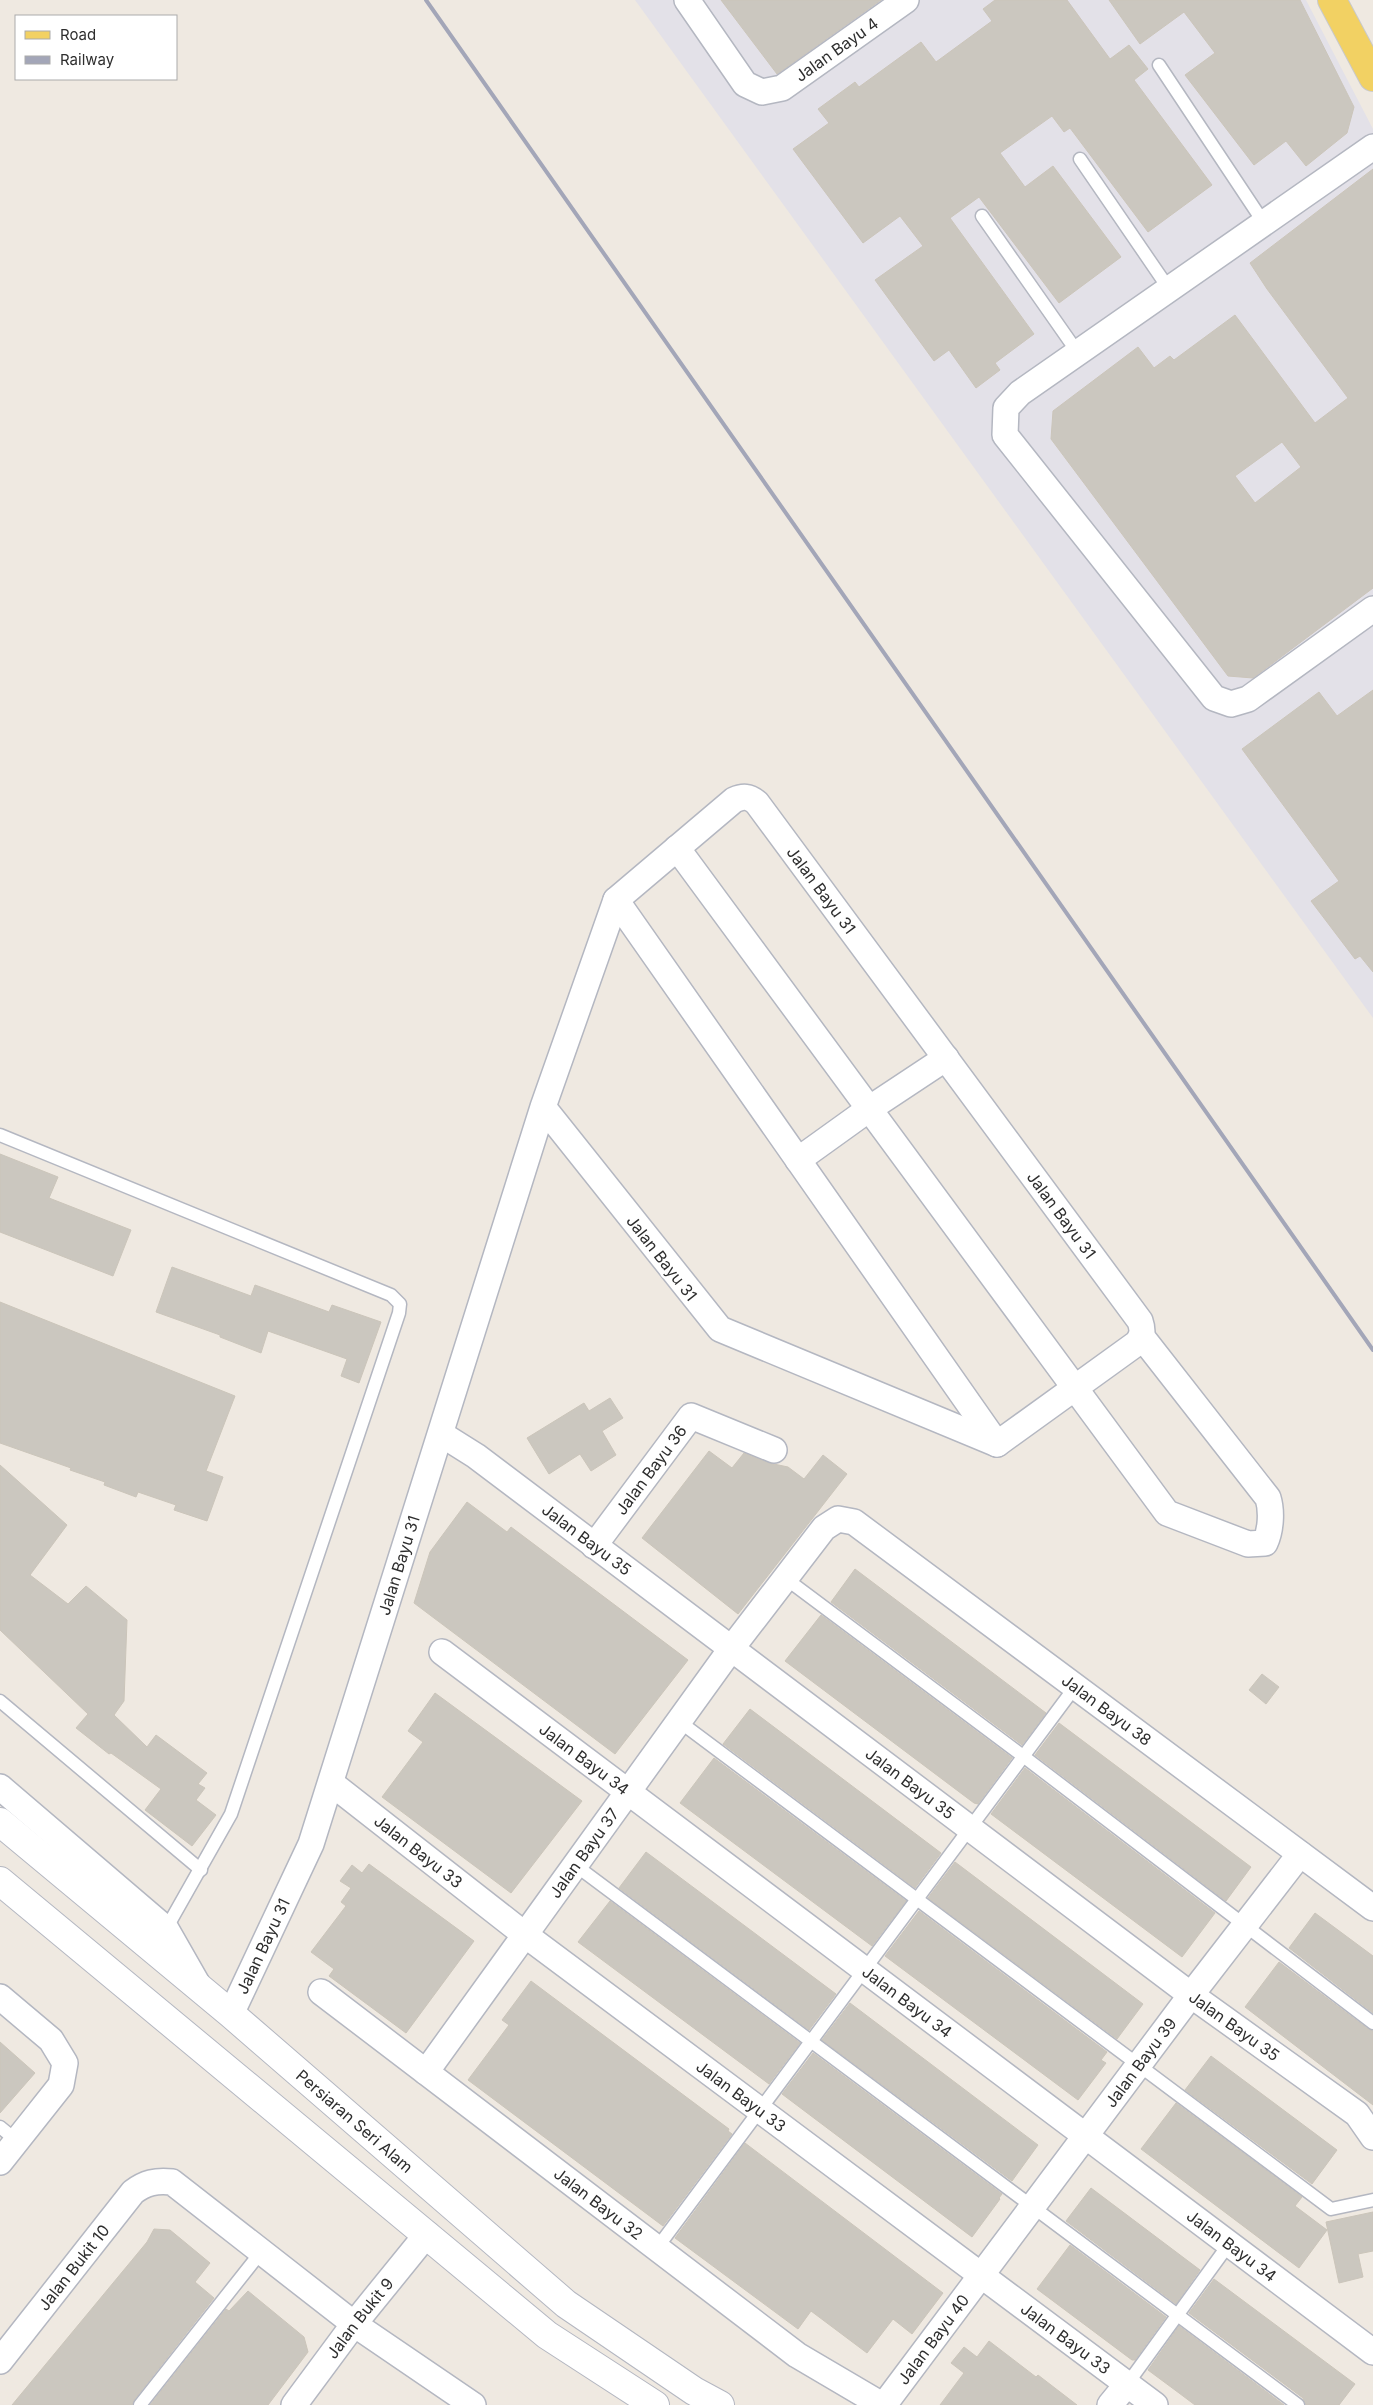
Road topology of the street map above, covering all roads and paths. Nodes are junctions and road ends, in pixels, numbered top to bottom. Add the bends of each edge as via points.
1 (687, 0) edge
2 (906, 0) edge
3 (1332, 0) edge
4 (1159, 65) dead end
5 (1373, 78) edge
6 (1373, 147) edge
7 (1080, 159) dead end
8 (982, 216) dead end
9 (1264, 223) junction
10 (1169, 289) junction
11 (1078, 353) junction
12 (1373, 609) edge
13 (677, 848) junction
14 (616, 900) junction
15 (946, 1058) junction
16 (543, 1107) junction
17 (869, 1109) junction
18 (0, 1135) edge
19 (798, 1160) junction
20 (1142, 1337) junction
21 (1075, 1388) junction
22 (441, 1434) junction
23 (997, 1444) junction
24 (774, 1450) dead end
25 (838, 1519) joint
26 (594, 1546) junction
27 (785, 1578) junction
28 (731, 1649) junction
29 (442, 1652) dead end
30 (1075, 1687) junction
31 (0, 1701) edge
32 (680, 1722) junction
33 (1023, 1756) junction
34 (331, 1783) junction
35 (0, 1787) edge
36 (630, 1792) junction
37 (0, 1822) edge
38 (969, 1829) junction
39 (1300, 1854) junction
40 (576, 1865) junction
41 (201, 1870) junction
42 (0, 1881) edge
43 (916, 1899) junction
44 (1373, 1908) edge
45 (1245, 1925) junction
46 (166, 1929) junction
47 (524, 1934) junction
48 (864, 1969) junction
49 (200, 1988) junction
50 (321, 1992) dead end
51 (1190, 1996) junction
52 (0, 1997) edge
53 (231, 2014) junction
54 (1373, 2022) edge
55 (812, 2040) junction
56 (1139, 2065) junction
57 (426, 2072) junction
58 (760, 2109) junction
59 (8, 2134) edge
60 (1373, 2136) edge
61 (1086, 2137) junction
62 (0, 2162) edge
63 (1373, 2200) edge
64 (1034, 2206) junction
65 (427, 2234) junction
66 (1229, 2244) junction
67 (657, 2248) junction
68 (261, 2252) junction
69 (982, 2274) junction
70 (1178, 2313) junction
71 (354, 2324) junction
72 (1373, 2352) edge
73 (0, 2361) edge
74 (1128, 2384) junction
75 (140, 2405) edge
76 (294, 2405) edge
77 (473, 2405) edge
78 (654, 2405) edge
79 (720, 2405) edge
80 (883, 2405) edge
81 (1110, 2405) edge
82 (1155, 2405) edge
83 (1298, 2405) edge

1 - 2 street, Jalan Bayu 4 via 745,84 762,92 782,88
3 - 5 main road
4 - 9 lane
6 - 9 street
7 - 10 lane
8 - 11 lane
9 - 10 street
10 - 11 street
11 - 12 street via 1020,393 1006,408 1005,435 1214,698 1231,704 1248,700
13 - 14 street, Jalan Bayu 31
13 - 15 street, Jalan Bayu 31 via 734,800 750,798 757,803
13 - 17 street
14 - 16 street, Jalan Bayu 31
14 - 19 street
15 - 17 street
15 - 20 street, Jalan Bayu 31 via 1140,1321
16 - 22 street, Jalan Bayu 31
16 - 23 street, Jalan Bayu 31 via 720,1329
17 - 19 street
17 - 21 street
18 - 41 lane via 391,1295 400,1304 230,1814
19 - 23 street
20 - 21 street
20 - 21 street via 1268,1498 1270,1506 1265,1542 1248,1544 1167,1513
21 - 23 street
22 - 26 street, Jalan Bayu 35 via 476,1456
22 - 34 street, Jalan Bayu 31
24 - 26 street, Jalan Bayu 36 via 691,1416
25 - 27 street, Jalan Bayu 37 via 824,1528
25 - 30 street, Jalan Bayu 38 via 854,1522
26 - 28 street, Jalan Bayu 35
27 - 28 street, Jalan Bayu 37
27 - 33 lane
28 - 32 street, Jalan Bayu 37
28 - 38 street, Jalan Bayu 35
29 - 36 street, Jalan Bayu 34
30 - 33 lane
30 - 39 street, Jalan Bayu 38
31 - 41 lane
32 - 36 street, Jalan Bayu 37
32 - 43 lane
33 - 38 lane
33 - 45 lane
34 - 47 street, Jalan Bayu 33
34 - 53 street, Jalan Bayu 31 via 310,1844
35 - 46 street
36 - 40 street, Jalan Bayu 37
36 - 48 street, Jalan Bayu 34
37 - 49 main road, Persiaran Seri Alam
38 - 43 lane
38 - 51 street, Jalan Bayu 35
39 - 44 street, Jalan Bayu 38
39 - 45 street, Jalan Bayu 39
40 - 47 street, Jalan Bayu 37
40 - 55 lane
41 - 46 lane
42 - 65 main road
43 - 48 lane
43 - 56 lane
45 - 51 street, Jalan Bayu 39
45 - 54 lane
46 - 49 street
47 - 57 street, Jalan Bayu 37
47 - 58 street, Jalan Bayu 33
48 - 55 lane
48 - 61 street, Jalan Bayu 34
49 - 53 main road, Persiaran Seri Alam
50 - 57 street, Jalan Bayu 32
51 - 56 street, Jalan Bayu 39
51 - 60 street, Jalan Bayu 35 via 1357,2114
52 - 59 street via 51,2040 65,2063 61,2085
53 - 79 main road, Persiaran Seri Alam via 566,2304 694,2391
55 - 58 lane
55 - 64 lane
56 - 61 street, Jalan Bayu 39
56 - 63 lane via 1331,2210
57 - 67 street, Jalan Bayu 32
58 - 67 lane
58 - 69 street, Jalan Bayu 33
59 - 62 street
61 - 64 street, Jalan Bayu 39
61 - 66 street, Jalan Bayu 34
64 - 69 street, Jalan Bayu 39
64 - 70 lane
65 - 71 street, Jalan Bukit 9
65 - 78 main road via 546,2335
66 - 70 lane
66 - 72 street, Jalan Bayu 34
67 - 80 street, Jalan Bayu 32 via 797,2355
68 - 71 street
68 - 73 street, Jalan Bukit 10 via 172,2182 141,2186
68 - 75 lane
69 - 74 street, Jalan Bayu 33
69 - 80 street, Jalan Bayu 40
70 - 74 lane
70 - 83 lane
71 - 76 street, Jalan Bukit 9
71 - 77 street
74 - 81 street
74 - 82 street, Jalan Bayu 33

